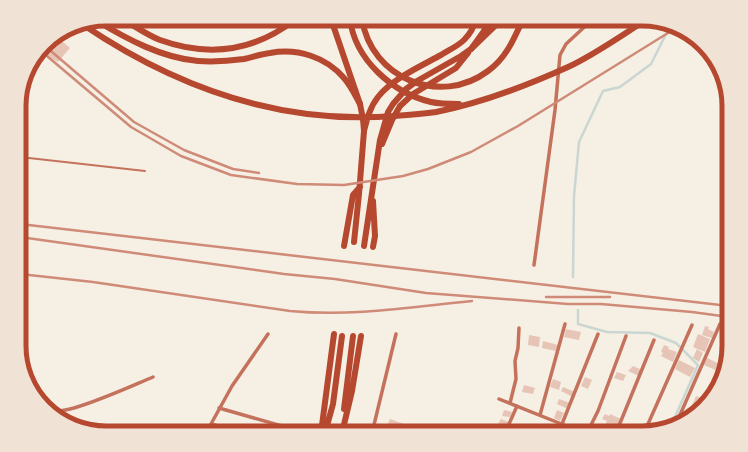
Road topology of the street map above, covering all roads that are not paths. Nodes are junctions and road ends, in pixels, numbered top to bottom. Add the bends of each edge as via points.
1 (106, 26) edge
2 (135, 26) edge
3 (286, 26) edge
4 (334, 26) edge
5 (352, 26) edge
6 (364, 26) edge
7 (473, 26) edge
8 (486, 26) edge
9 (495, 26) edge
10 (520, 26) edge
11 (582, 26) edge
12 (636, 26) edge
13 (89, 28) edge
14 (471, 49) junction
15 (470, 103) junction
16 (360, 104) junction
17 (364, 131) junction
18 (26, 158) edge
19 (361, 164) junction
20 (375, 165) junction
21 (145, 171) dead end
22 (360, 187) junction
23 (372, 189) junction
24 (354, 242) dead end
25 (344, 246) dead end
26 (364, 246) dead end
27 (373, 247) dead end
28 (534, 265) dead end
29 (565, 324) dead end
30 (720, 324) dead end
31 (692, 325) dead end
32 (519, 328) dead end
33 (268, 334) dead end
34 (334, 334) dead end
35 (396, 334) dead end
36 (598, 334) dead end
37 (342, 336) dead end
38 (353, 336) dead end
39 (361, 336) dead end
40 (626, 336) dead end
41 (654, 340) dead end
42 (153, 377) dead end
43 (499, 399) dead end
44 (510, 403) junction
45 (517, 406) junction
46 (219, 408) junction
47 (61, 411) edge
48 (540, 415) junction
49 (679, 417) edge
50 (211, 424) joint
51 (562, 424) junction
52 (218, 426) edge
53 (282, 426) dead end
54 (322, 426) edge
55 (327, 426) edge
56 (343, 426) edge
57 (344, 426) edge
58 (374, 426) edge
59 (508, 426) edge
60 (567, 426) edge
61 (590, 426) edge
62 (619, 426) edge
63 (647, 426) edge

1 - 16 main road via 162,53 197,61 226,61 290,51 303,53 332,67 345,79
2 - 3 main road via 159,39 191,48 218,50 255,43
4 - 16 main road
5 - 15 main road via 363,53 385,80 411,95 431,102
6 - 10 main road via 370,44 390,68 415,83 441,88 461,85 489,71 506,54
7 - 17 main road via 470,34 457,46 385,89 374,102
8 - 14 main road
9 - 14 main road
11 - 28 street via 560,55
12 - 15 main road via 570,66 513,90
13 - 15 main road via 131,54 190,83 273,108 317,115 379,117 435,112
14 - 20 main road via 417,81 398,97 388,112
16 - 17 main road
17 - 19 main road
18 - 21 lane
19 - 20 main road
19 - 22 main road
20 - 23 main road
22 - 24 main road
22 - 25 main road via 353,194
23 - 26 main road
23 - 27 main road via 375,236
29 - 48 street
30 - 49 street
31 - 63 street
32 - 44 street via 515,361 516,379
33 - 46 street
34 - 54 main road
35 - 58 street
36 - 51 street
37 - 55 main road via 333,404
38 - 56 main road
39 - 57 main road
40 - 61 street
41 - 62 street
42 - 47 street via 117,393
43 - 44 street
44 - 45 street
45 - 48 street
45 - 59 street
46 - 50 street
46 - 53 street
48 - 51 street
50 - 52 street
51 - 60 street

